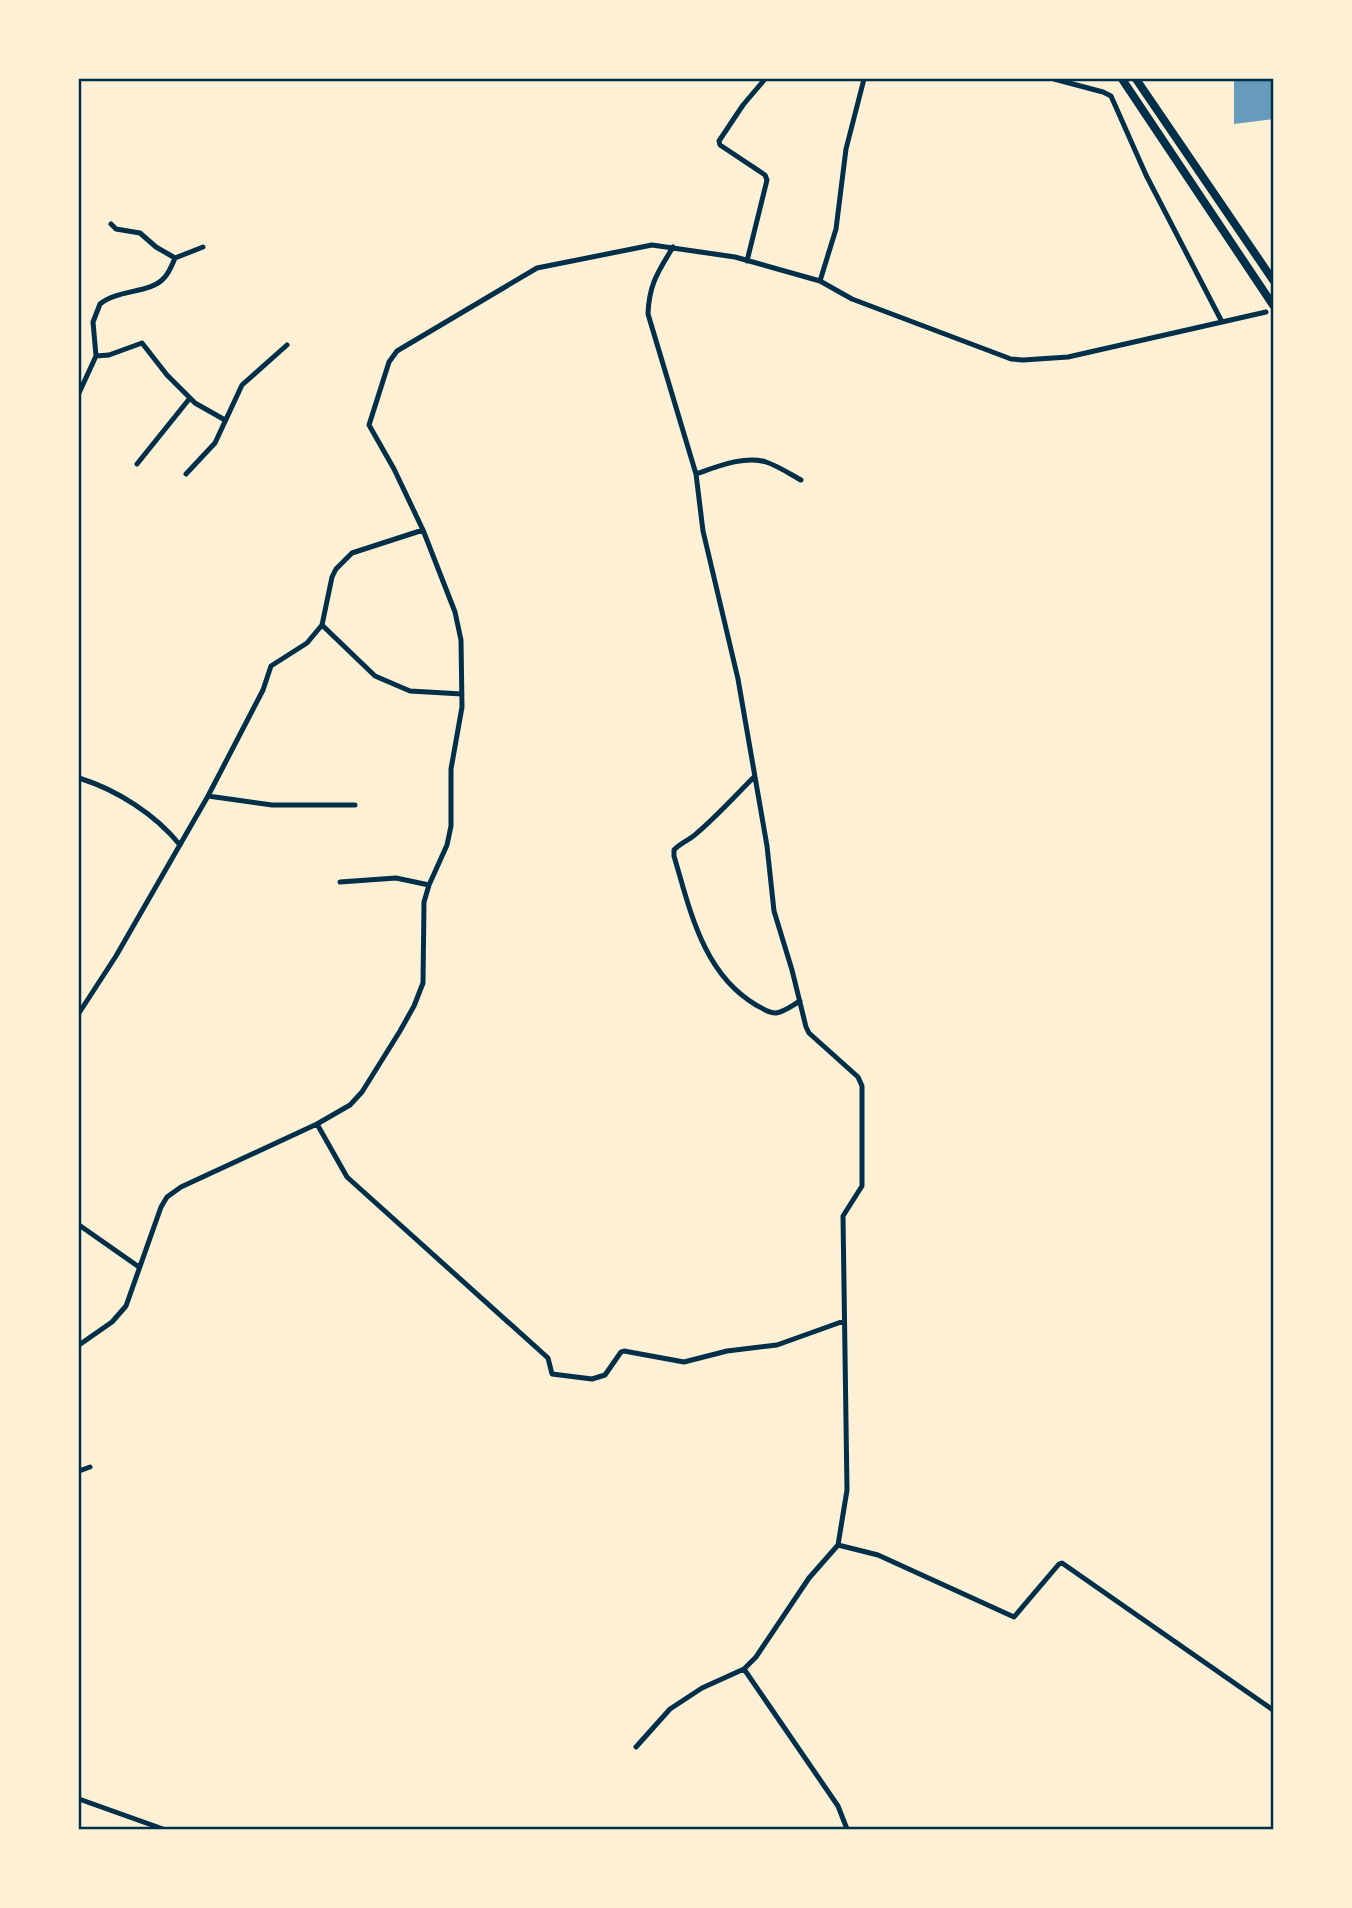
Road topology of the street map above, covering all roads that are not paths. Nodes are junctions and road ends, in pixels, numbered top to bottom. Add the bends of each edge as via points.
1 (765, 79) edge
2 (864, 79) edge
3 (1054, 79) edge
4 (1122, 79) edge
5 (1136, 79) edge
6 (111, 224) dead end
7 (203, 247) dead end
8 (673, 247) junction
9 (175, 258) junction
10 (747, 261) junction
11 (1273, 279) edge
12 (820, 281) junction
13 (1273, 305) edge
14 (1266, 313) dead end
15 (1222, 322) junction
16 (287, 345) dead end
17 (96, 356) junction
18 (79, 393) edge
19 (190, 398) junction
20 (225, 420) junction
21 (137, 464) dead end
22 (186, 474) dead end
23 (696, 474) junction
24 (801, 481) dead end
25 (424, 530) junction
26 (322, 625) junction
27 (462, 694) junction
28 (754, 777) junction
29 (79, 778) edge
30 (208, 796) junction
31 (355, 805) dead end
32 (180, 845) junction
33 (340, 882) dead end
34 (429, 885) junction
35 (800, 1001) junction
36 (79, 1013) edge
37 (317, 1124) junction
38 (79, 1225) edge
39 (139, 1267) junction
40 (844, 1321) junction
41 (79, 1345) edge
42 (90, 1467) dead end
43 (79, 1471) edge
44 (838, 1545) junction
45 (744, 1669) junction
46 (1273, 1710) edge
47 (636, 1747) dead end
48 (79, 1799) edge
49 (163, 1829) edge
50 (847, 1829) edge

1 - 10 street via 719,141 767,180
2 - 12 street via 846,149 836,229
3 - 15 street via 1111,96
4 - 13 highway
5 - 11 highway
6 - 9 street via 139,233
7 - 9 street
8 - 10 street
8 - 23 street via 652,284 648,314
8 - 25 street via 636,247 537,268 393,355 369,425
9 - 17 street via 160,282 100,304 93,322
10 - 12 street
12 - 15 street via 852,299 1011,359 1068,357
14 - 15 street
16 - 20 street via 242,385
17 - 18 street
17 - 19 street via 142,343
19 - 20 street
19 - 21 street
20 - 22 street via 215,443
23 - 24 street via 722,465 761,461
23 - 28 street via 702,525 736,672
25 - 26 street via 346,557 332,577
25 - 27 street via 460,632
26 - 27 street via 375,676 410,691
26 - 30 street via 307,643 271,666
27 - 34 street via 451,769 450,835
28 - 35 street via 774,911
28 - 35 street via 706,826 677,846 674,856 699,933 727,982 768,1012 779,1012
29 - 32 street via 140,808
30 - 31 street via 272,805
30 - 32 street
32 - 36 street
33 - 34 street via 396,878
34 - 37 street via 424,911 424,975 414,1006 362,1092 350,1105
35 - 40 street via 809,1033 858,1077 862,1086 862,1186 844,1216
37 - 39 street via 167,1197
37 - 40 street via 347,1177 548,1358 552,1374 592,1379 605,1375 624,1351 691,1362 727,1351 777,1345
38 - 39 street
39 - 41 street via 120,1316
40 - 44 street via 847,1490
42 - 43 street
44 - 45 street
44 - 46 street via 878,1555 1014,1617 1062,1563
45 - 47 street via 670,1709
45 - 50 street via 838,1806
48 - 49 street

